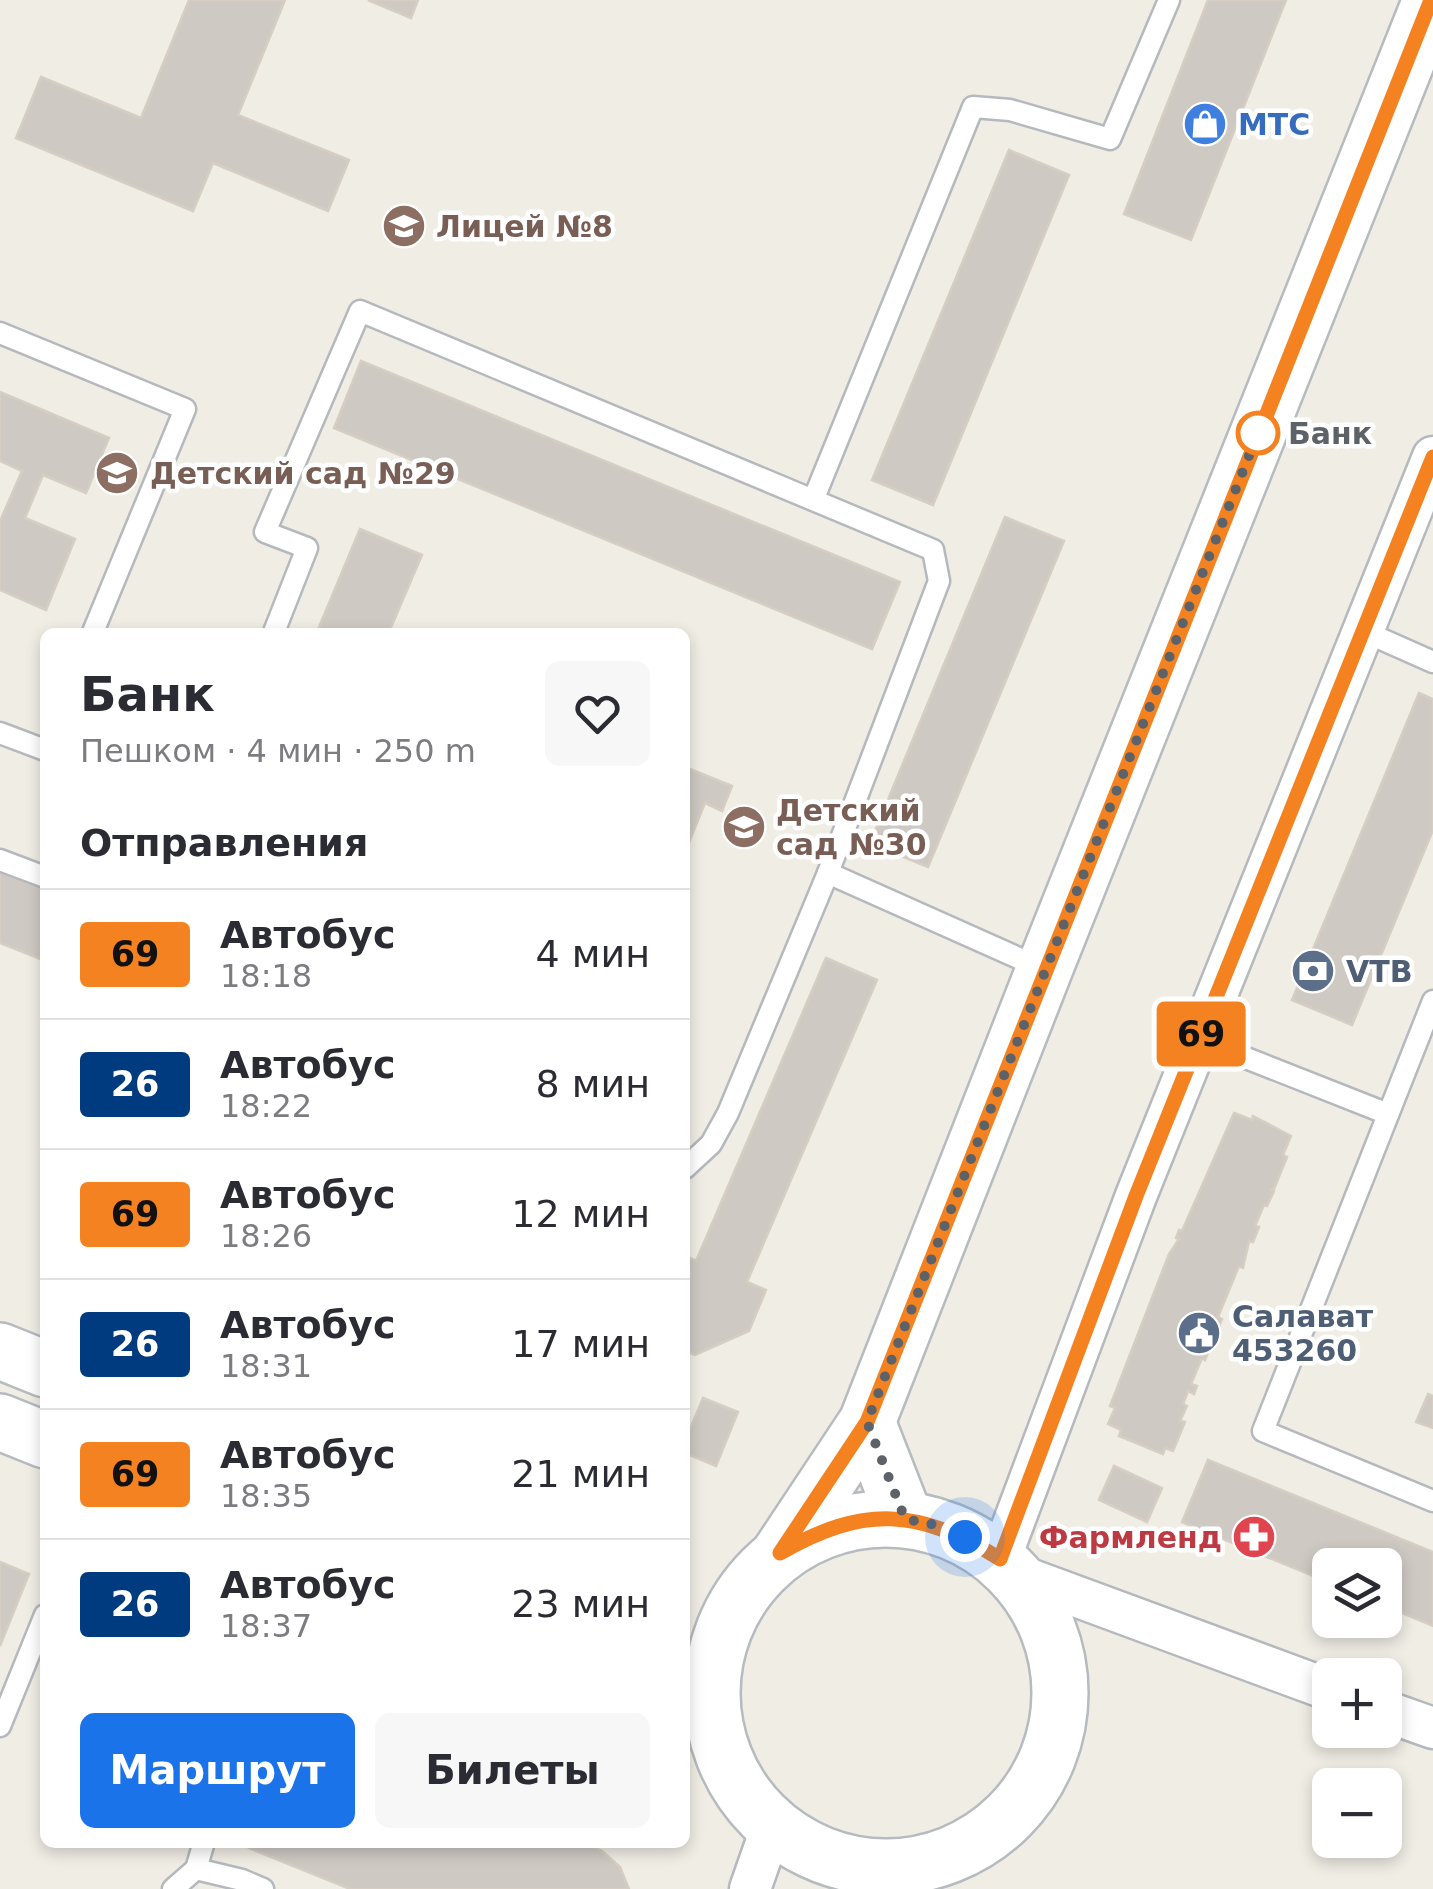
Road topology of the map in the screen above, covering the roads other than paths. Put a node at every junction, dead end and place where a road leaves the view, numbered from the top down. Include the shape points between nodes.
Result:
1 (1169, 0) edge
2 (1431, 0) edge
3 (0, 333) edge
4 (1433, 457) edge
5 (814, 498) junction
6 (95, 628) edge
7 (276, 628) edge
8 (1363, 631) junction
9 (1433, 662) edge
10 (0, 733) edge
11 (40, 748) edge
12 (0, 860) edge
13 (828, 873) junction
14 (40, 875) edge
15 (1044, 970) junction
16 (1433, 1001) edge
17 (1198, 1040) junction
18 (1388, 1114) junction
19 (690, 1163) edge
20 (0, 1351) edge
21 (40, 1367) edge
22 (0, 1422) edge
23 (867, 1422) junction
24 (40, 1438) edge
25 (1433, 1501) edge
26 (905, 1519) junction
27 (1006, 1566) junction
28 (765, 1567) junction
29 (690, 1615) edge
30 (40, 1627) edge
31 (1312, 1683) edge
32 (1402, 1716) edge
33 (0, 1726) edge
34 (1433, 1728) edge
35 (690, 1733) edge
36 (734, 1781) junction
37 (772, 1826) junction
38 (202, 1848) edge
39 (968, 1867) edge
40 (196, 1869) junction
41 (881, 1878) edge
42 (173, 1889) edge
43 (264, 1889) edge
44 (750, 1889) edge

1 - 5 lane via 1110,138 1010,110 972,107
2 - 15 street
3 - 6 lane via 185,409
4 - 8 street
5 - 7 lane via 360,311 266,532 307,548
5 - 13 lane via 933,550 938,581
8 - 9 lane
8 - 17 street
10 - 11 lane
12 - 14 lane
13 - 15 lane
13 - 19 lane via 728,1113 711,1144
15 - 23 street
16 - 18 lane
17 - 18 lane
17 - 27 street via 1129,1214
18 - 25 lane via 1262,1430
20 - 21 street
22 - 24 street
23 - 26 street
23 - 28 street
26 - 27 street via 965,1537
26 - 28 street via 861,1519 818,1531
27 - 31 street
27 - 39 street via 1053,1640 1059,1718 1050,1756 1031,1790
28 - 29 street
28 - 36 street via 723,1627 711,1679 715,1732
30 - 33 lane
32 - 34 street
35 - 36 street
36 - 37 street
37 - 41 street via 819,1855
37 - 44 street
38 - 40 lane
39 - 41 street via 926,1863
40 - 42 lane
40 - 43 lane

